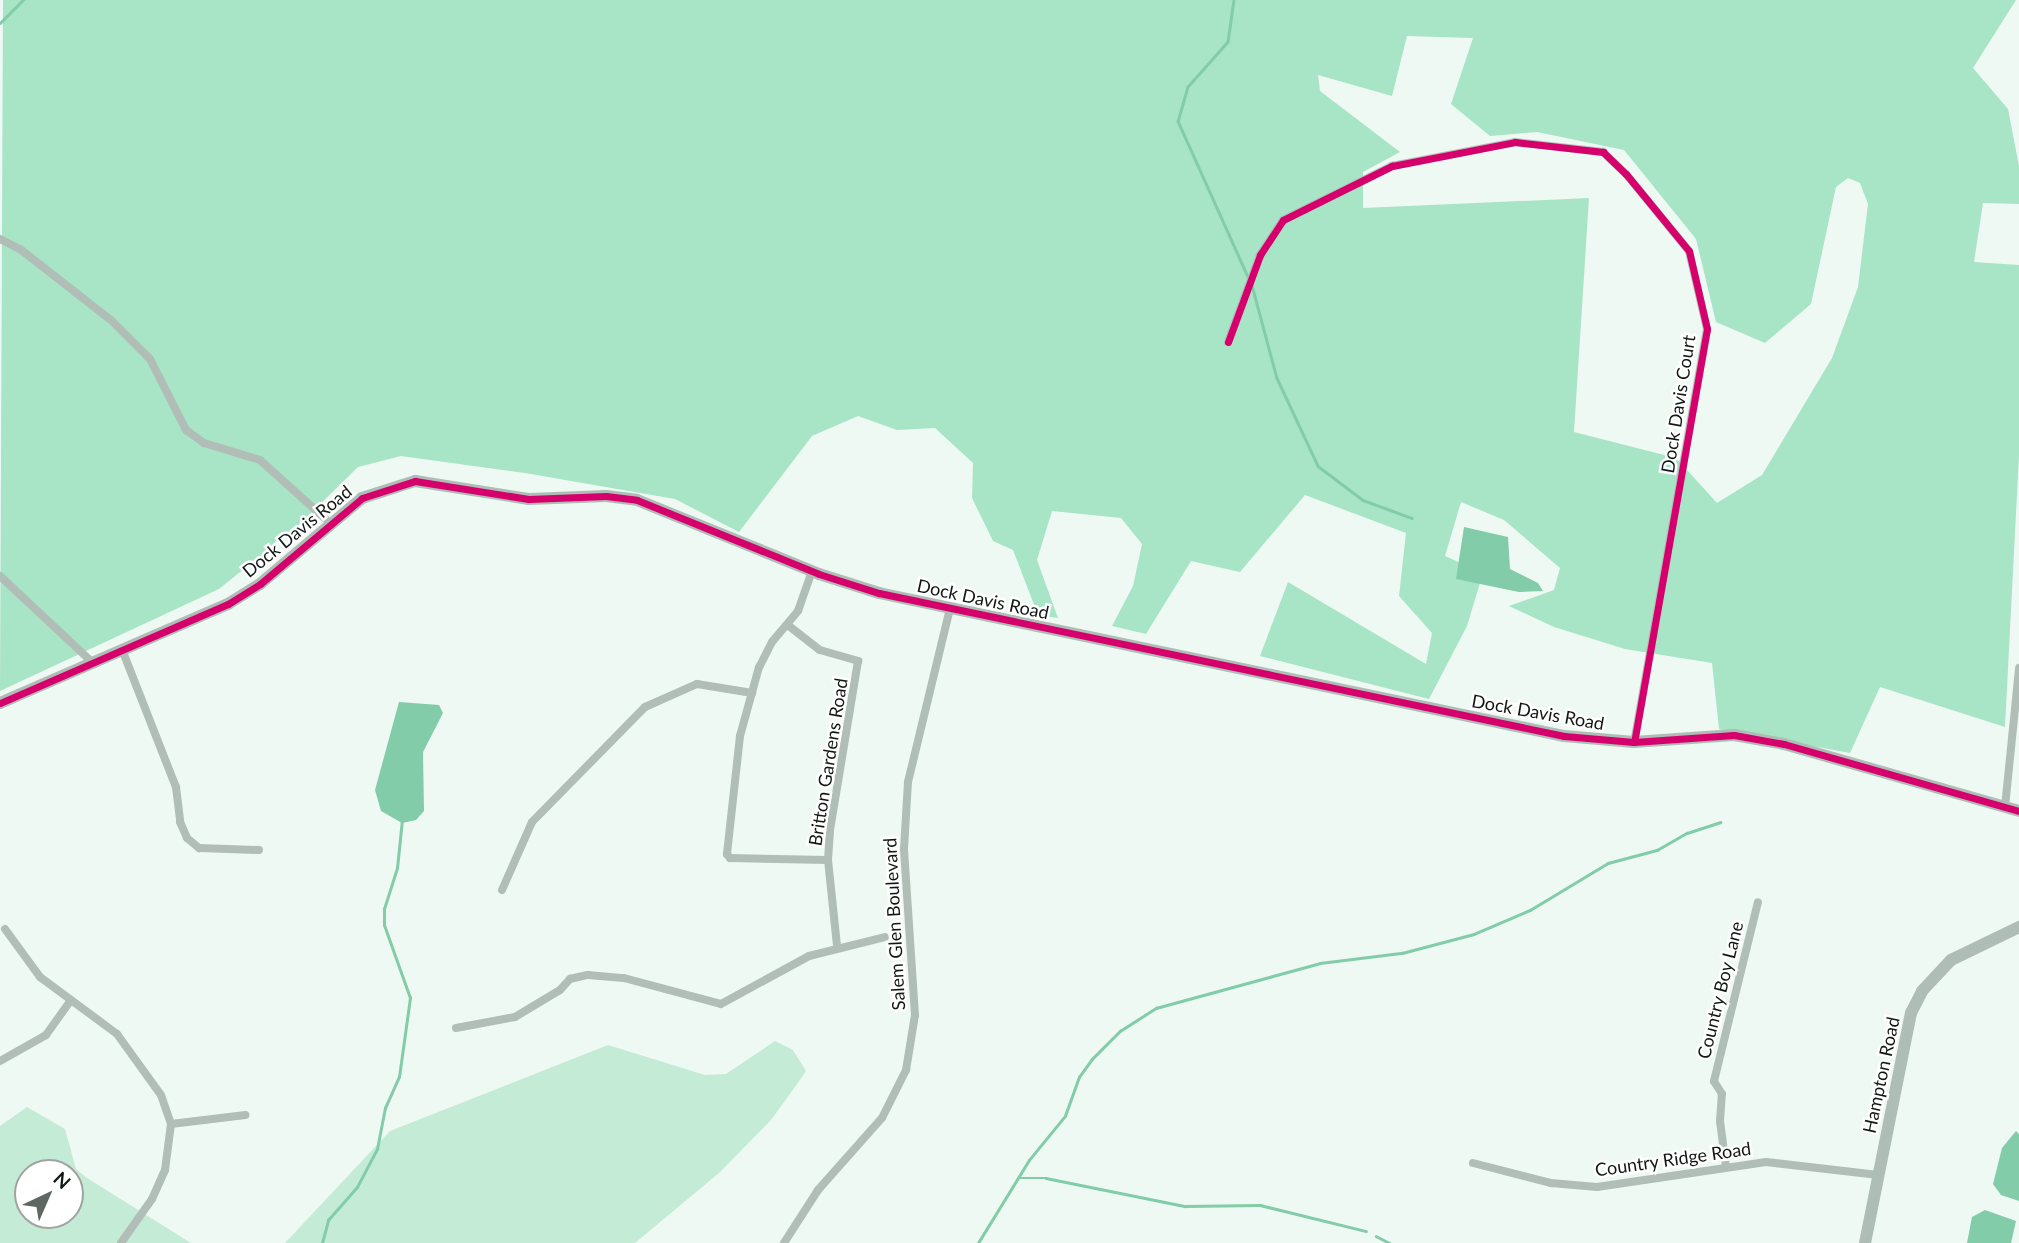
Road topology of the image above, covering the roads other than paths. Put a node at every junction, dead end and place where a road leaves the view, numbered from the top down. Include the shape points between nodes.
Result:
1 (0, 239) edge
2 (1228, 342) dead end
3 (330, 523) junction
4 (812, 571) junction
5 (0, 576) edge
6 (950, 609) junction
7 (789, 626) junction
8 (123, 652) junction
9 (94, 664) junction
10 (2019, 668) edge
11 (752, 693) junction
12 (0, 703) edge
13 (1634, 742) junction
14 (2005, 807) junction
15 (2019, 811) edge
16 (259, 850) dead end
17 (828, 860) junction
18 (502, 890) dead end
19 (1758, 902) dead end
20 (2019, 927) edge
21 (5, 929) dead end
22 (885, 937) dead end
23 (837, 946) junction
24 (71, 1000) junction
25 (456, 1028) dead end
26 (0, 1061) edge
27 (245, 1115) dead end
28 (171, 1124) junction
29 (1473, 1163) dead end
30 (1726, 1167) junction
31 (1878, 1174) junction
32 (121, 1243) edge
33 (784, 1243) edge
34 (1865, 1243) edge

1 - 3 street via 20,249 111,320 150,359 186,430 204,443 260,460
2 - 13 street, Dock Davis Court via 1260,255 1283,220 1392,166 1515,142 1603,152 1626,174 1689,251 1707,329
3 - 4 street, Dock Davis Road via 362,498 404,482 529,499 623,497
3 - 8 street, Dock Davis Road via 246,593
4 - 6 street, Dock Davis Road
4 - 7 street
5 - 9 street
6 - 13 street, Dock Davis Road via 1564,736
6 - 33 street, Salem Glen Boulevard via 908,782 904,849 915,981 911,1051 882,1118 818,1190
7 - 11 street via 772,642
7 - 17 street, Britton Gardens Road via 820,650 858,661
8 - 9 street, Dock Davis Road
8 - 16 street via 176,787 187,838 198,848
9 - 12 street, Dock Davis Road
10 - 14 street
11 - 17 street via 736,759 727,854 730,858
11 - 18 street via 697,684 645,708 532,822
13 - 14 street, Dock Davis Road via 1734,735 1784,744
14 - 15 street, Dock Davis Road
17 - 23 street, Britton Gardens Road
19 - 30 street, Country Boy Lane via 1714,1081 1722,1094
20 - 31 street, Hampton Road via 1951,960 1923,991 1903,1039
21 - 24 street via 30,967
22 - 23 street
23 - 25 street via 809,956 721,1004 624,978 588,975 570,979 515,1017
24 - 26 street via 46,1035
24 - 28 street via 128,1046 156,1084
27 - 28 street
28 - 32 street via 160,1185
29 - 30 street, Country Ridge Road via 1551,1182 1597,1187
30 - 31 street, Country Ridge Road via 1766,1162
31 - 34 street, Hampton Road

